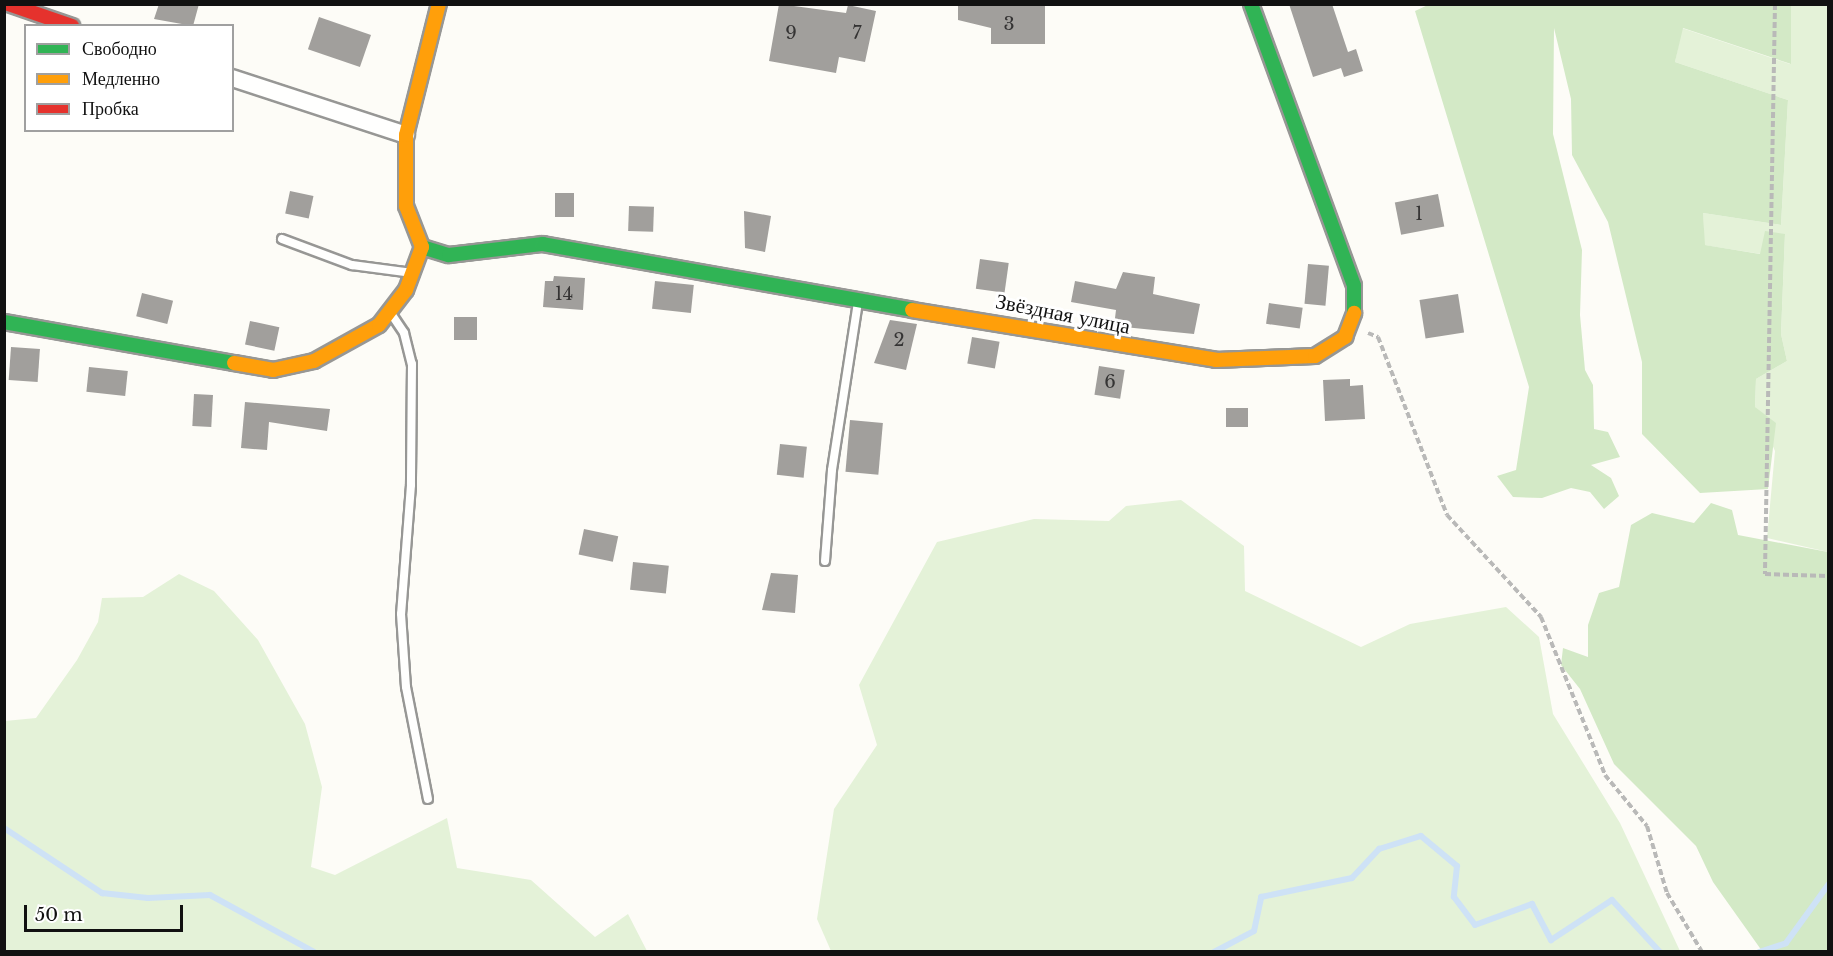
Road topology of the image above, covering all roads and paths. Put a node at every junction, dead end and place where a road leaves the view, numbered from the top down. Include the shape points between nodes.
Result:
1 (8, 4) edge
2 (439, 4) edge
3 (1251, 4) edge
4 (1774, 4) edge
5 (66, 24) edge
6 (234, 79) edge
7 (406, 135) junction
8 (282, 239) dead end
9 (422, 248) junction
10 (412, 273) junction
11 (859, 298) junction
12 (390, 311) junction
13 (4, 322) edge
14 (1349, 327) junction
15 (825, 561) dead end
16 (1828, 576) edge
17 (428, 799) dead end
18 (1702, 951) edge

1 - 5 street
2 - 7 street
3 - 14 street via 1354,286
4 - 16 path via 1765,574
6 - 7 street
7 - 9 street via 406,206
8 - 10 lane via 352,265
9 - 10 street
9 - 11 street, Звёздная улица via 449,255 543,244
10 - 12 street
11 - 14 street, Звёздная улица via 1131,349 1216,360 1315,356 1345,337
11 - 15 lane via 832,470
12 - 13 street via 379,325 314,361 273,370
12 - 17 lane via 404,333 412,364 411,485 402,614 406,687
14 - 18 path via 1378,337 1447,515 1540,617 1605,775 1647,826 1667,893

